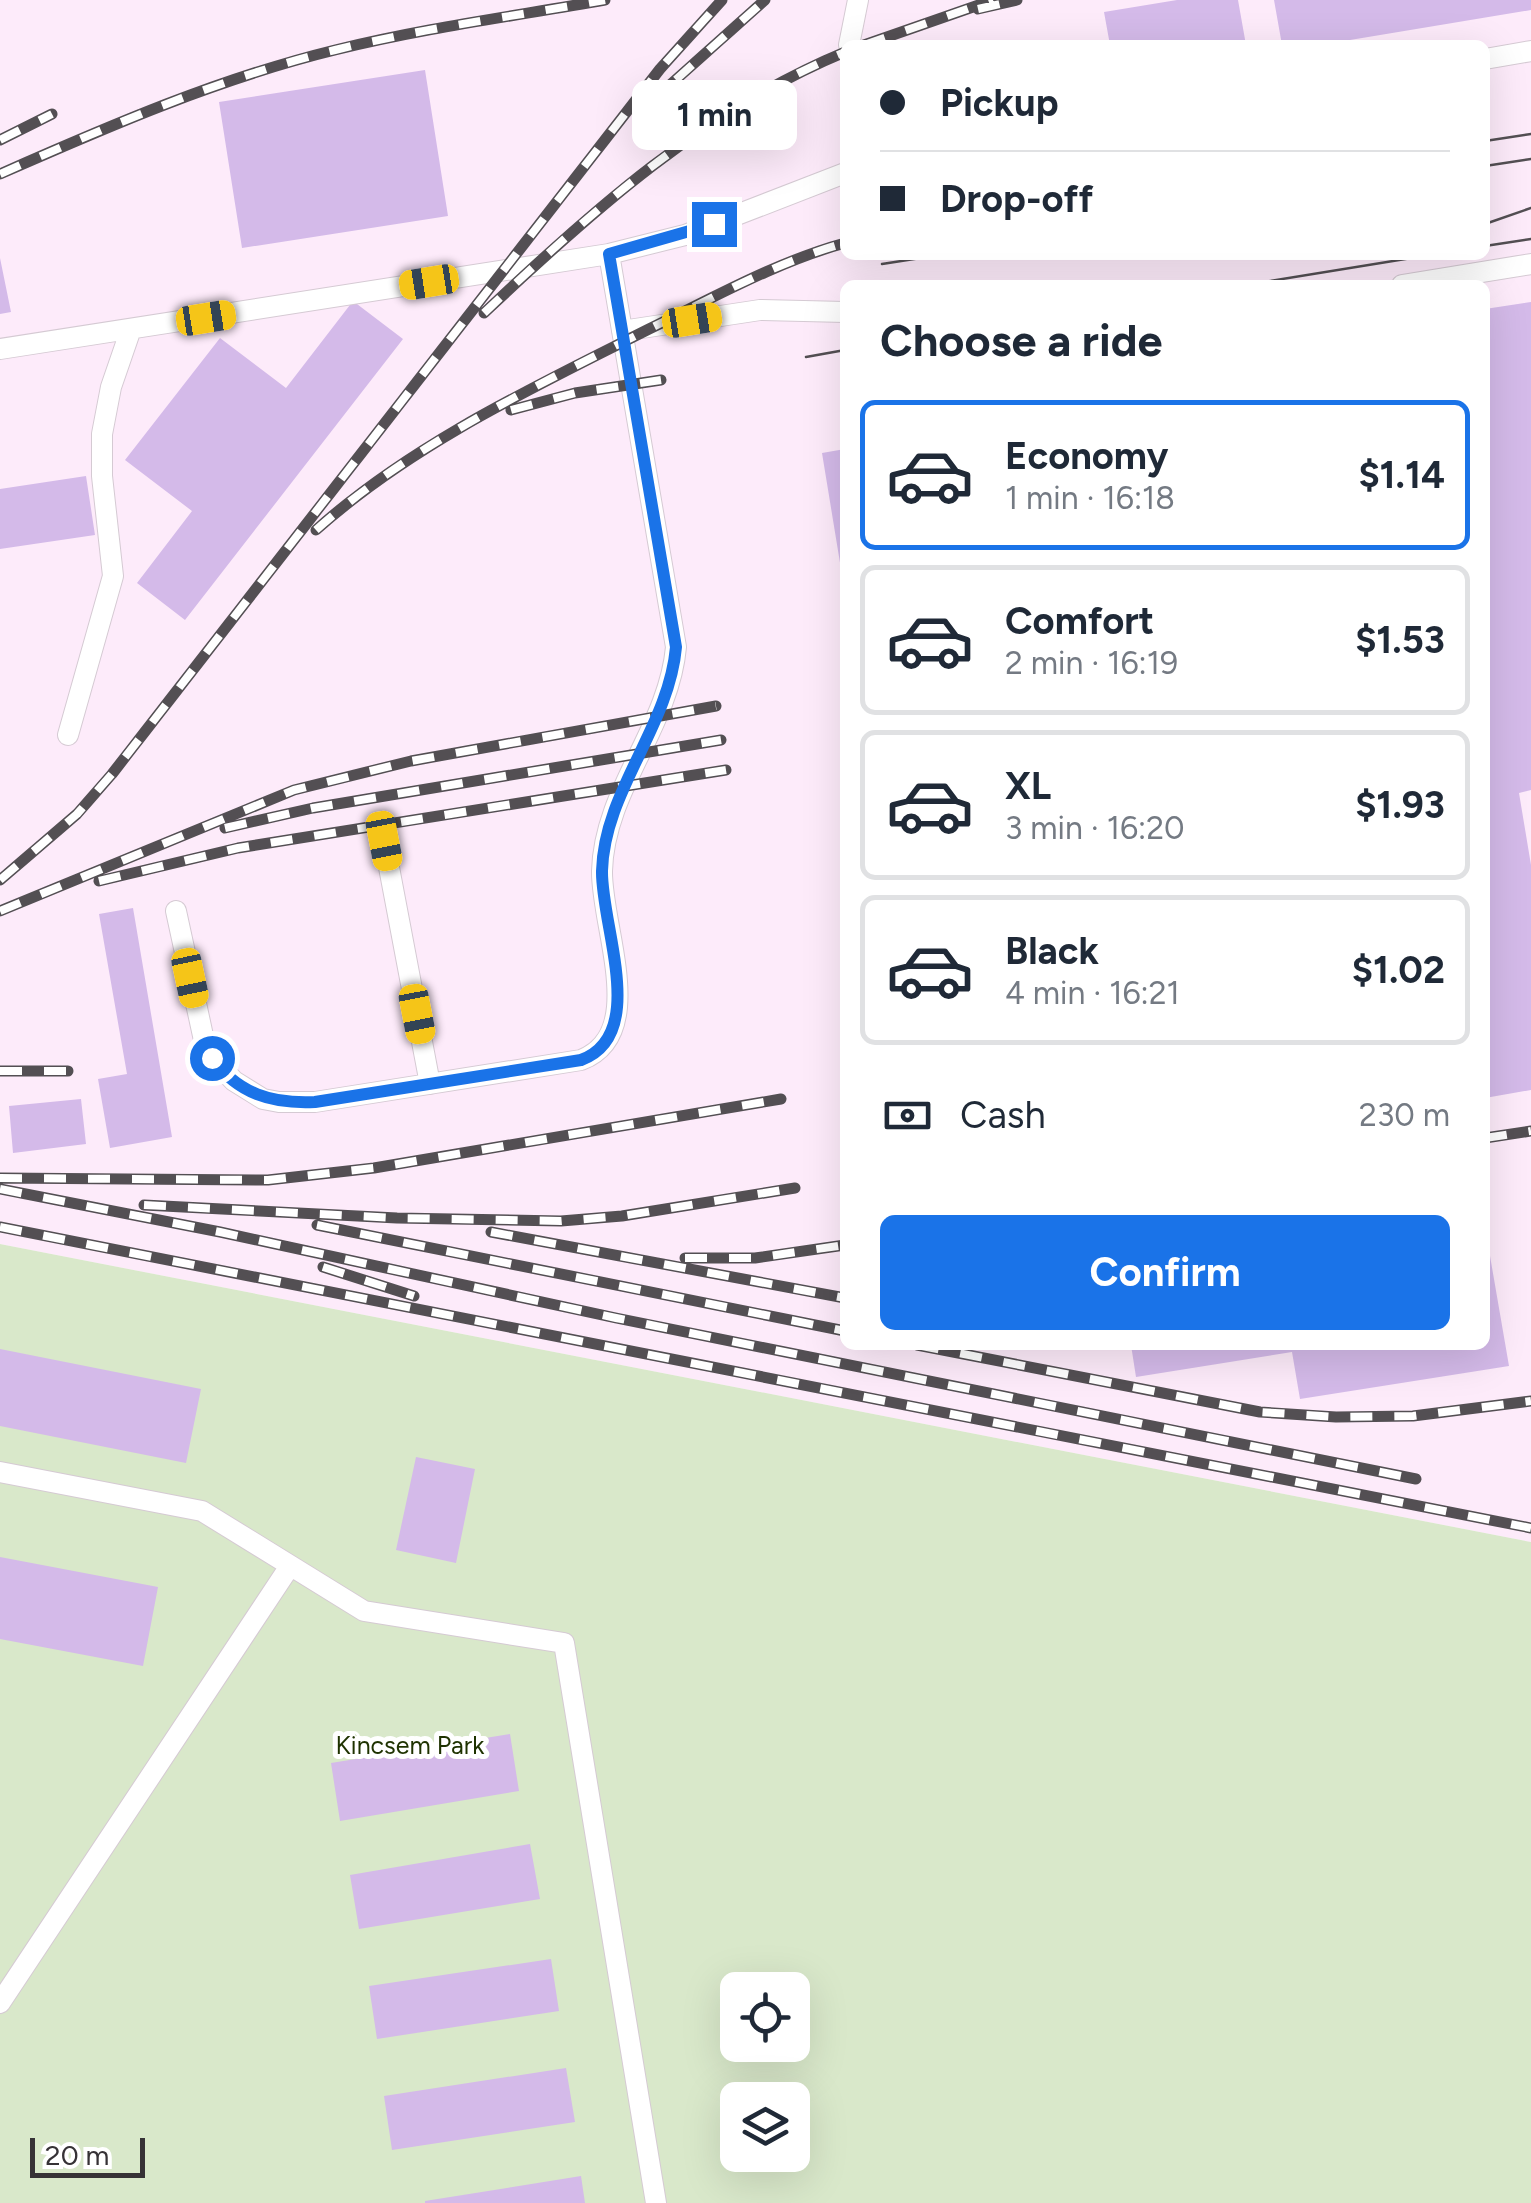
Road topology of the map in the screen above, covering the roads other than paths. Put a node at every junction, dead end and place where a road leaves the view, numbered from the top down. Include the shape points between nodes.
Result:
1 (858, 0) edge
2 (850, 40) edge
3 (1531, 51) edge
4 (1490, 58) edge
5 (840, 175) edge
6 (609, 254) junction
7 (1531, 264) edge
8 (1433, 280) edge
9 (840, 312) edge
10 (132, 329) junction
11 (622, 330) junction
12 (0, 350) edge
13 (68, 735) dead end
14 (384, 841) dead end
15 (176, 911) dead end
16 (430, 1084) junction
17 (0, 1472) edge
18 (290, 1566) junction
19 (0, 2003) edge
20 (656, 2203) edge

1 - 2 lane
3 - 4 lane
5 - 6 lane via 685,234
6 - 10 lane
6 - 11 lane
7 - 8 lane
9 - 11 lane via 760,310
10 - 12 lane
10 - 13 lane via 102,434 113,576
11 - 16 lane via 676,647 668,694 606,840 603,892 618,1003 615,1027 602,1049 581,1060
14 - 16 lane
15 - 16 lane via 205,1045 234,1081 263,1098 297,1103
17 - 18 lane via 202,1512
18 - 19 lane
18 - 20 lane via 364,1611 564,1642

